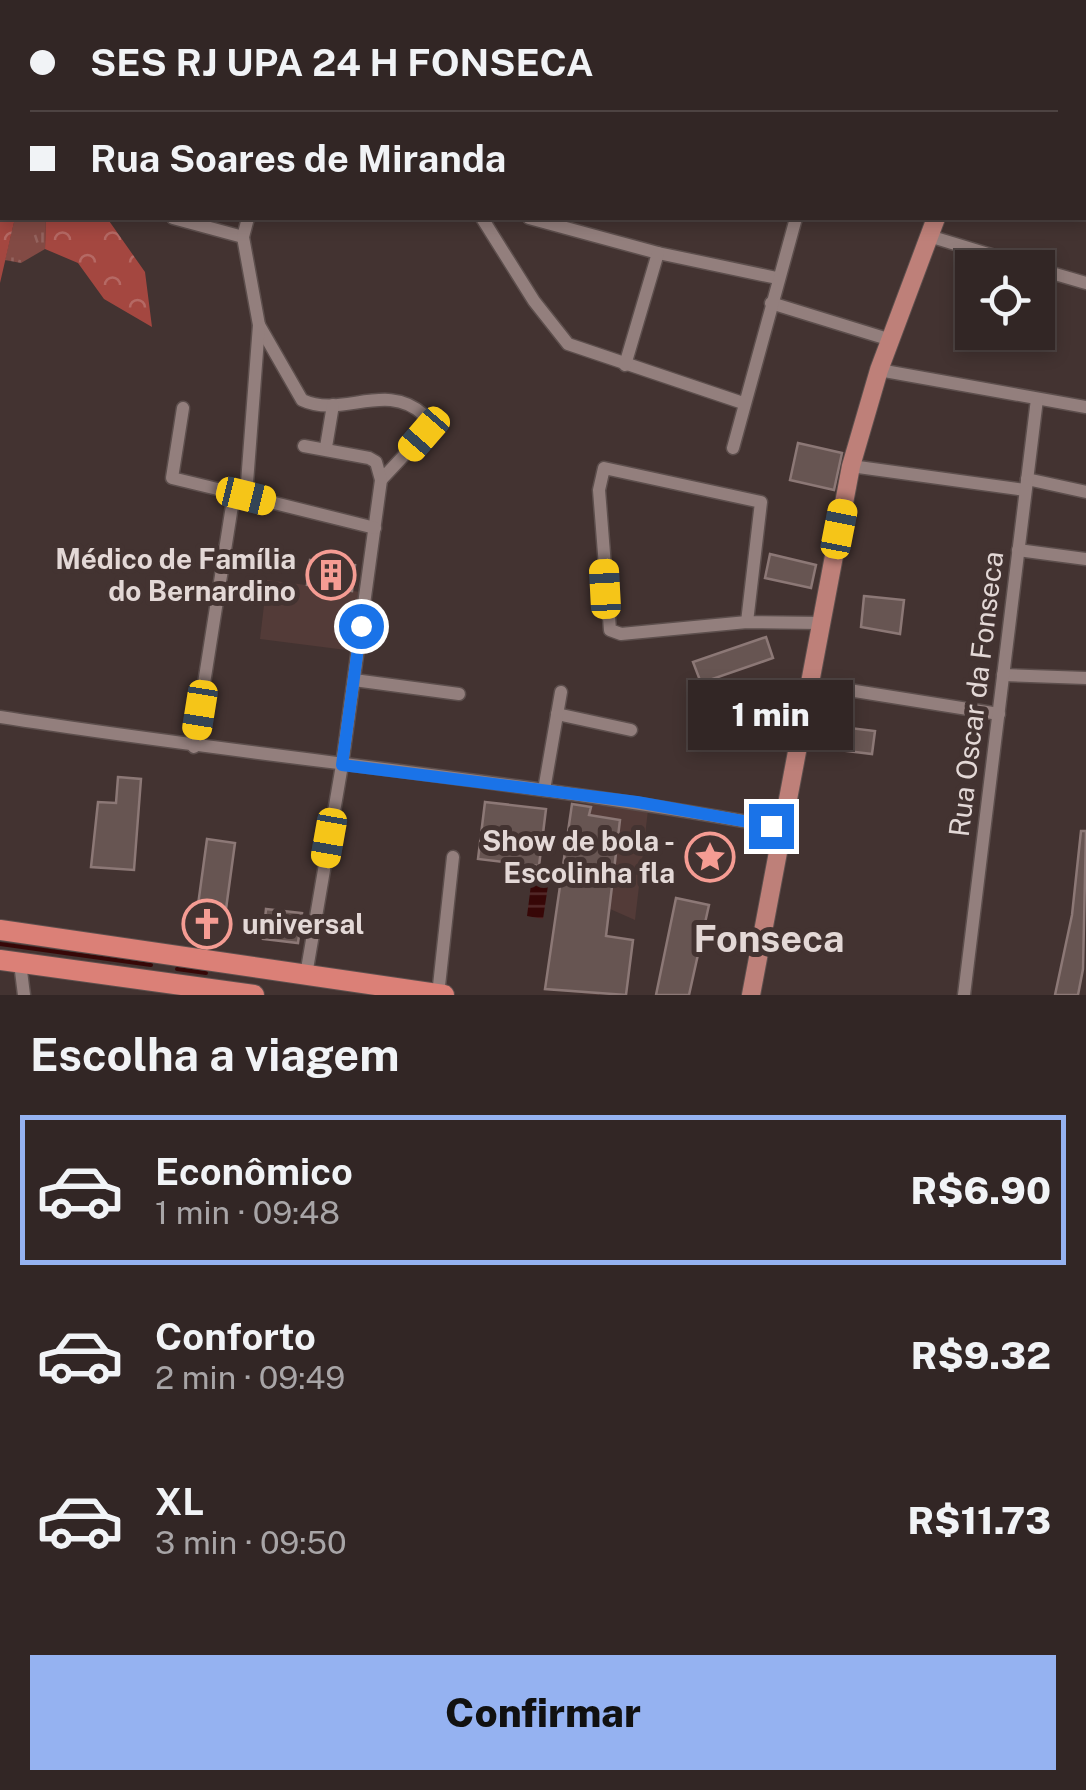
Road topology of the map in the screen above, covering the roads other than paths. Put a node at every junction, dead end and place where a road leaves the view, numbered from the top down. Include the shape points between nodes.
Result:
1 (180, 220) edge
2 (247, 220) edge
3 (483, 220) edge
4 (536, 220) edge
5 (795, 220) edge
6 (935, 220) edge
7 (929, 236) junction
8 (243, 237) junction
9 (976, 250) edge
10 (658, 253) junction
11 (1055, 274) edge
12 (778, 278) junction
13 (1086, 283) edge
14 (771, 303) junction
15 (259, 326) junction
16 (891, 340) junction
17 (625, 365) junction
18 (879, 370) junction
19 (1038, 399) junction
20 (743, 402) junction
21 (333, 405) junction
22 (183, 408) dead end
23 (1086, 408) edge
24 (304, 446) dead end
25 (326, 447) junction
26 (733, 448) dead end
27 (852, 466) junction
28 (381, 480) junction
29 (1026, 484) junction
30 (1086, 492) edge
31 (240, 494) junction
32 (375, 528) junction
33 (1018, 550) junction
34 (1086, 558) edge
35 (747, 622) junction
36 (822, 623) junction
37 (1003, 675) junction
38 (1086, 678) edge
39 (354, 680) junction
40 (810, 684) junction
41 (562, 692) dead end
42 (459, 694) dead end
43 (557, 714) junction
44 (999, 714) junction
45 (0, 718) edge
46 (631, 730) dead end
47 (194, 747) junction
48 (342, 765) junction
49 (544, 790) junction
50 (782, 828) junction
51 (453, 857) dead end
52 (0, 930) edge
53 (10, 962) edge
54 (306, 976) junction
55 (158, 988) edge
56 (24, 995) edge
57 (254, 995) edge
58 (441, 995) edge
59 (751, 995) edge
60 (964, 995) edge

1 - 8 street
2 - 8 street
3 - 17 street via 558,336
4 - 10 street
5 - 12 street
6 - 7 main road
7 - 9 street
7 - 16 main road
8 - 15 street
10 - 12 street
10 - 17 street
11 - 13 street
12 - 14 street
14 - 16 street
14 - 20 street
15 - 21 street via 302,400
15 - 31 street
16 - 18 main road
17 - 20 street
18 - 19 street
18 - 27 main road
19 - 23 street
19 - 29 street, Rua Oscar da Fonseca
20 - 26 street
21 - 25 street
21 - 28 street via 392,398 424,415 424,434
22 - 31 street via 172,478
24 - 25 street
25 - 28 street via 376,462
27 - 29 street
27 - 36 main road
28 - 32 street
29 - 30 street
29 - 33 street, Rua Oscar da Fonseca
31 - 32 street
31 - 47 street
32 - 39 street
33 - 34 street
33 - 37 street, Rua Oscar da Fonseca
35 - 35 street via 610,630 599,490 604,468 762,502
35 - 36 street
36 - 40 main road
37 - 38 street
37 - 44 street, Rua Oscar da Fonseca
39 - 42 street
39 - 48 street
40 - 44 street
40 - 50 main road
41 - 43 street
43 - 46 street
43 - 49 street
44 - 60 street, Rua Oscar da Fonseca
45 - 47 street
47 - 48 street
48 - 49 street
48 - 54 street
49 - 50 street
50 - 59 main road
51 - 58 street
52 - 54 highway
53 - 55 highway
53 - 56 street
54 - 58 highway
55 - 57 highway

